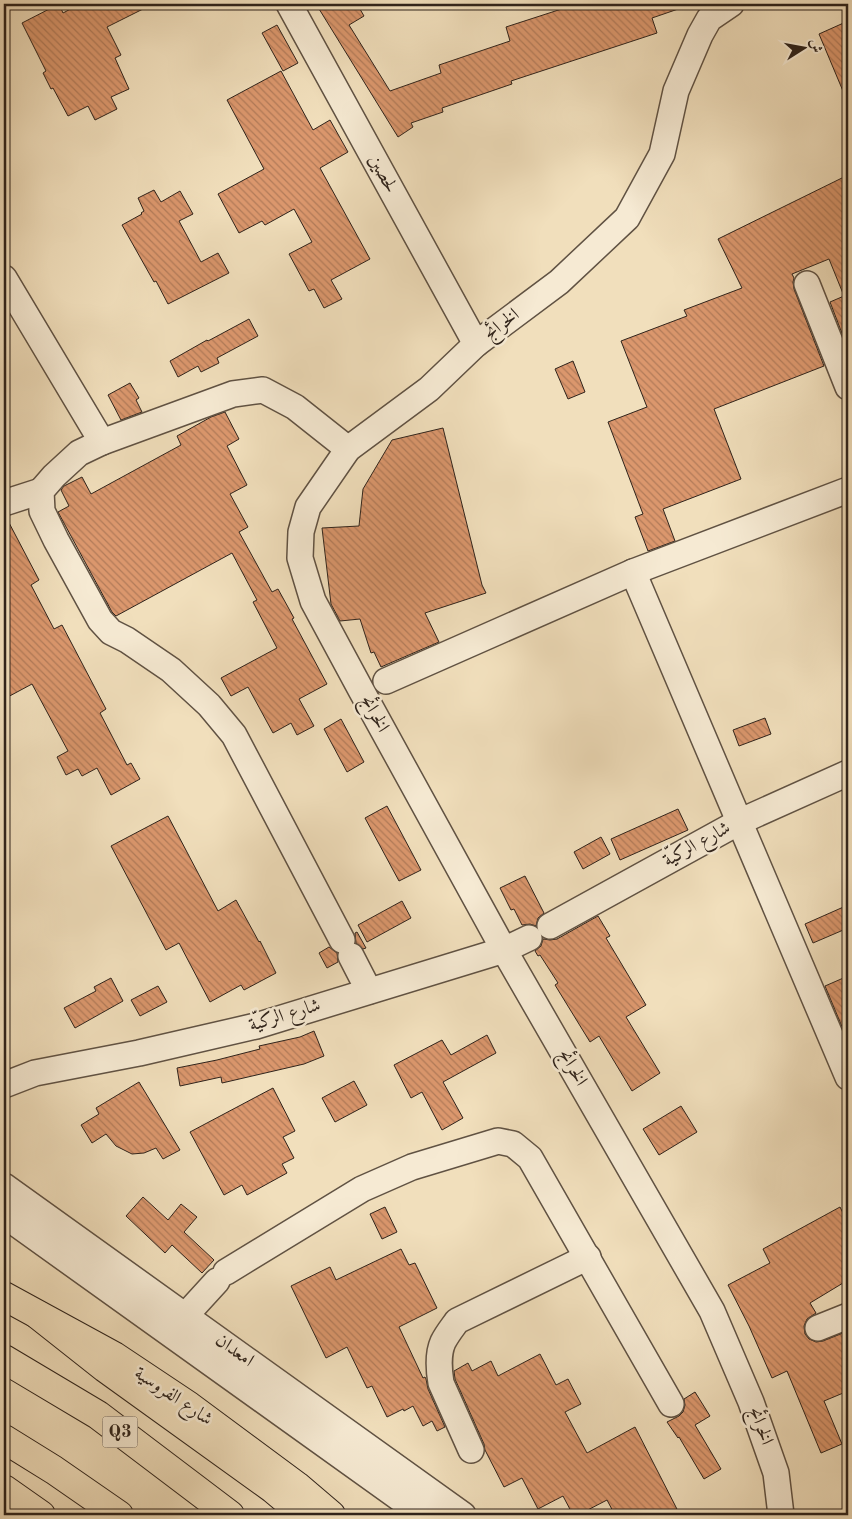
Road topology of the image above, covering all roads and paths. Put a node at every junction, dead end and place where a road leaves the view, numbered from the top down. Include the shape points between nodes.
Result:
1 (289, 4) edge
2 (731, 4) edge
3 (4, 278) edge
4 (807, 284) dead end
5 (476, 344) junction
6 (848, 387) edge
7 (102, 442) junction
8 (348, 449) junction
9 (848, 490) edge
10 (41, 491) junction
11 (4, 503) edge
12 (633, 572) junction
13 (386, 681) dead end
14 (848, 772) edge
15 (740, 822) junction
16 (550, 926) dead end
17 (529, 938) dead end
18 (504, 950) junction
19 (369, 991) junction
20 (842, 1045) edge
21 (4, 1070) edge
22 (35, 1073) junction
23 (848, 1077) edge
24 (4, 1085) edge
25 (4, 1186) edge
26 (4, 1215) edge
27 (588, 1257) junction
28 (4, 1296) edge
29 (38, 1315) junction
30 (185, 1316) junction
31 (848, 1316) edge
32 (818, 1328) dead end
33 (4, 1359) edge
34 (672, 1404) dead end
35 (4, 1439) edge
36 (472, 1450) dead end
37 (4, 1489) edge
38 (4, 1512) edge
39 (33, 1515) edge
40 (41, 1515) edge
41 (119, 1515) edge
42 (230, 1515) edge
43 (304, 1515) edge
44 (331, 1515) edge
45 (424, 1515) edge
46 (464, 1515) edge
47 (781, 1515) edge

1 - 5 street, لحصين
2 - 5 street, الخرائج via 709,19 700,35 676,90 662,154 627,218 559,282
3 - 7 street
4 - 6 street
5 - 8 street, الخرائج via 429,389
7 - 8 street via 233,394 262,390 295,407
7 - 10 street via 79,453
8 - 18 street, الخرائج via 308,507 301,532 300,558 313,601
9 - 12 street
10 - 11 street
10 - 19 street via 42,511 100,620 111,632 171,670 209,705 234,735
12 - 13 street
12 - 15 street
14 - 15 street, شارع الركيّة
15 - 16 street, شارع الركيّة
15 - 20 street
17 - 18 street, شارع الركيّة
18 - 19 street, شارع الركيّة
18 - 47 street, الخرائج via 712,1311 751,1402 776,1473
19 - 22 street, شارع الركيّة via 256,1026
20 - 23 street
21 - 22 street, شارع الركيّة
22 - 24 street, شارع الركيّة
25 - 30 street, امعدان
26 - 45 street, امعدان
27 - 30 street via 530,1158 514,1144 498,1141 412,1167 362,1189 222,1276
27 - 34 street
27 - 36 street via 457,1321 448,1333 442,1344 440,1383
28 - 29 main road, شارع الفروسية
29 - 43 main road
29 - 44 main road, شارع الفروسية via 114,1356 189,1406 298,1486
30 - 46 street, امعدان
31 - 32 street
33 - 42 main road, Q3 via 98,1416
35 - 41 main road
37 - 40 main road
38 - 39 street

